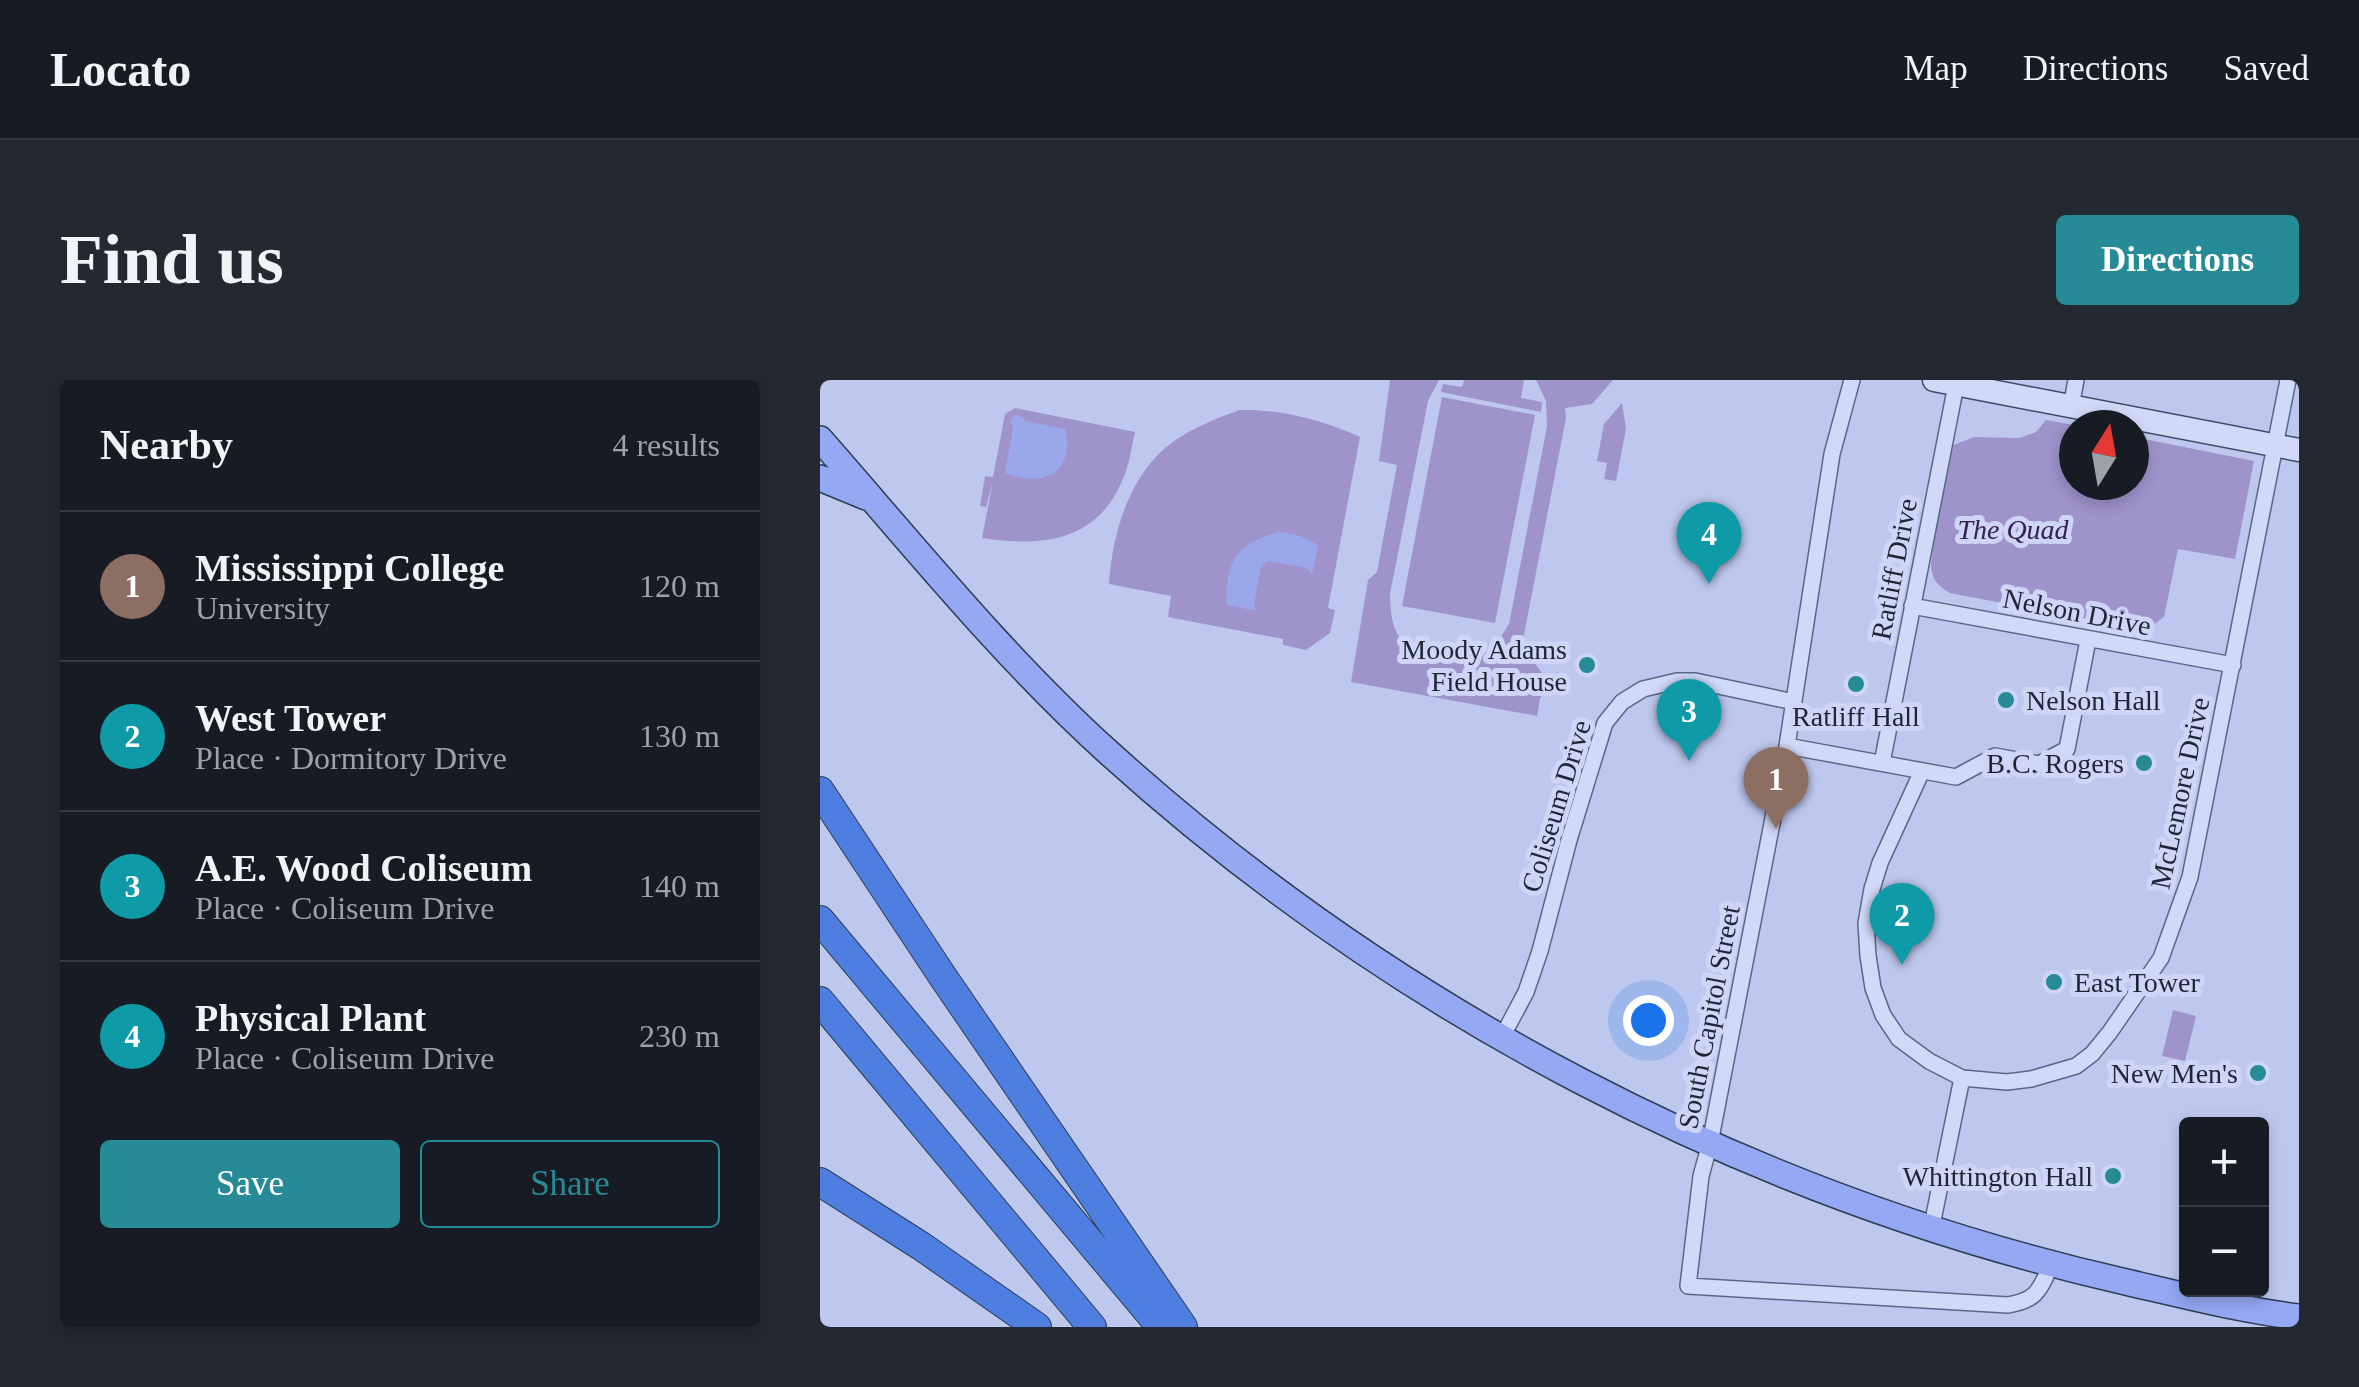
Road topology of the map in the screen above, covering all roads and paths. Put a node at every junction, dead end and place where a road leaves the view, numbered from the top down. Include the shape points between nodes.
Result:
1 (1852, 380) edge
2 (2076, 380) edge
3 (2288, 380) edge
4 (1945, 382) edge
5 (2071, 407) junction
6 (820, 439) edge
7 (2287, 447) edge
8 (820, 478) edge
9 (874, 500) junction
10 (1912, 606) junction
11 (2088, 640) junction
12 (2233, 665) junction
13 (1794, 702) junction
14 (1787, 746) junction
15 (1882, 763) junction
16 (1922, 772) junction
17 (820, 790) edge
18 (820, 920) edge
19 (820, 1001) edge
20 (1501, 1040) junction
21 (1962, 1078) junction
22 (1710, 1143) junction
23 (820, 1182) edge
24 (1931, 1230) junction
25 (2050, 1265) junction
26 (2299, 1317) edge
27 (2252, 1319) edge
28 (1038, 1327) edge
29 (1092, 1327) edge
30 (1161, 1327) edge
31 (1182, 1327) edge

1 - 13 street, South Capitol Street via 1832,454
2 - 5 street
3 - 7 street, McLemore Drive
4 - 5 street
4 - 10 street, Ratliff Drive
5 - 7 street
6 - 9 main road
7 - 12 street, McLemore Drive
8 - 9 main road
9 - 20 main road via 1048,693 1194,828 1368,956
10 - 11 street, Nelson Drive
10 - 15 street, Ratliff Drive
11 - 12 street, Nelson Drive
11 - 16 street via 2067,748 2038,764 1995,756 1956,776
12 - 21 street, McLemore Drive via 2190,878 2150,974 2110,1032 2076,1066 2007,1082
13 - 14 street, South Capitol Street
13 - 20 street, Coliseum Drive via 1677,681 1622,702 1605,724 1526,992
14 - 15 street
14 - 22 street, South Capitol Street
15 - 16 street
16 - 21 street via 1872,889 1868,956 1884,1015 1900,1039
17 - 31 highway
18 - 30 highway
19 - 29 highway
20 - 22 main road
21 - 24 street
22 - 24 main road
22 - 25 street, South Capitol Street via 1688,1286 2008,1306 2038,1293
23 - 28 highway
24 - 25 main road
25 - 27 main road
26 - 27 main road

